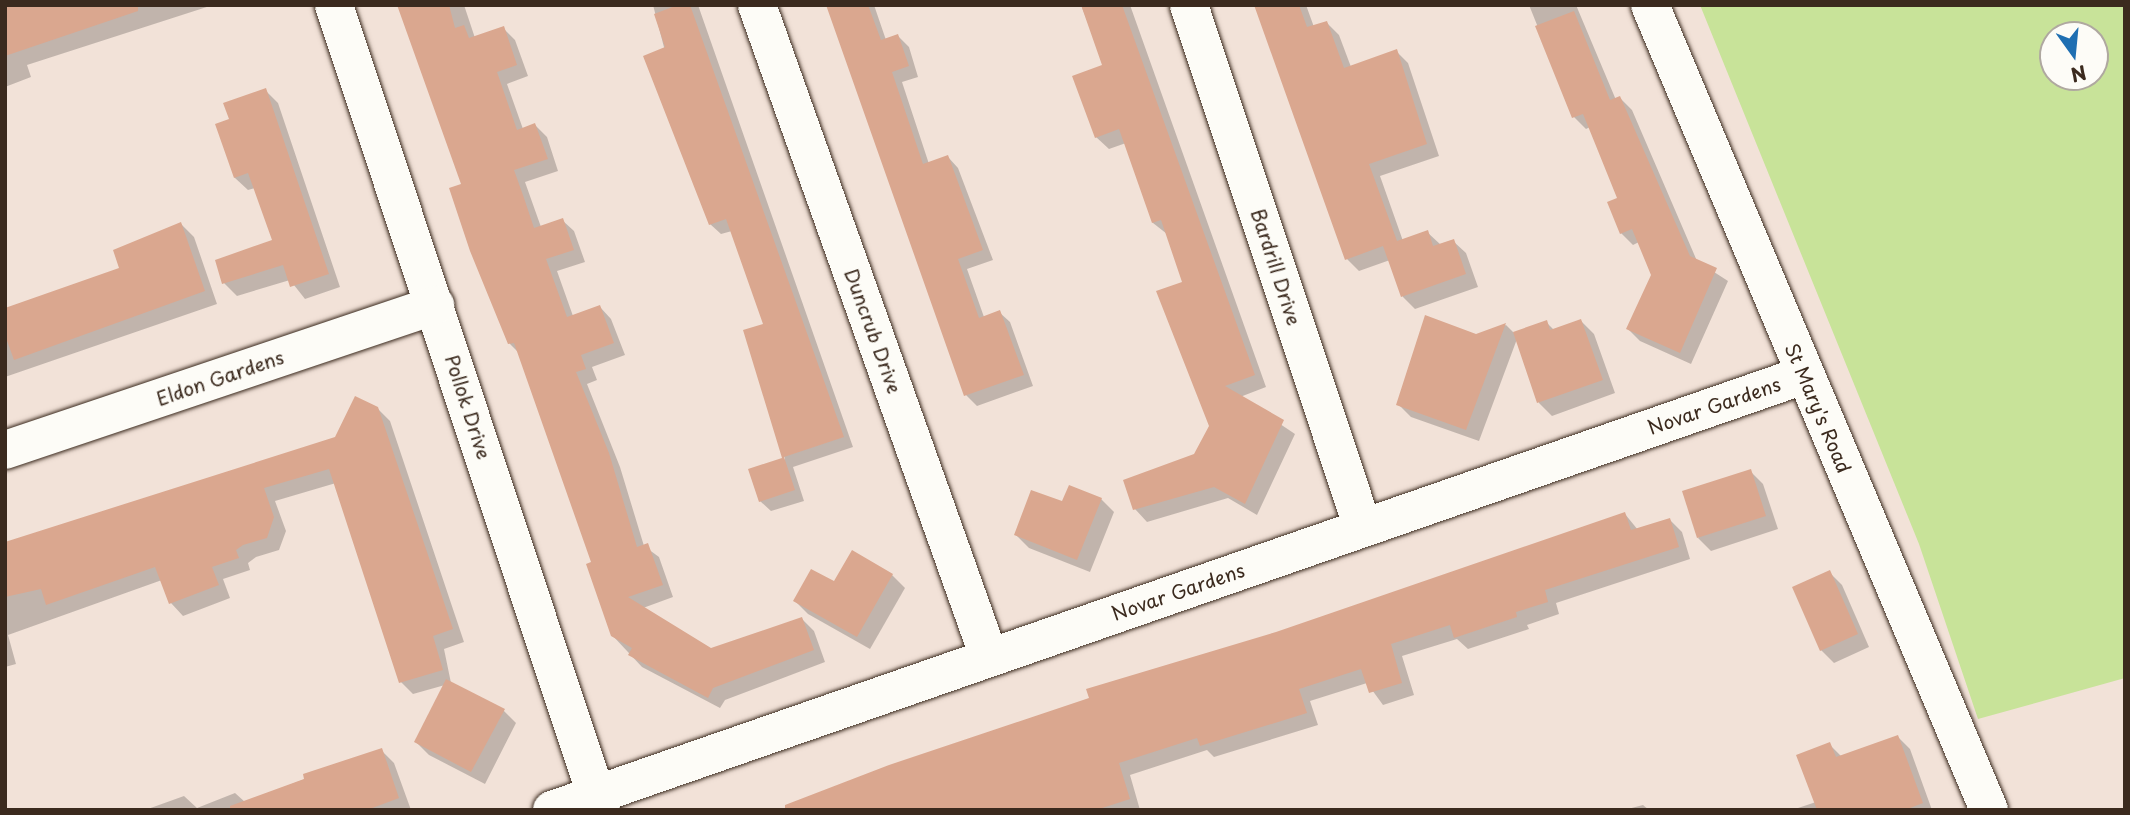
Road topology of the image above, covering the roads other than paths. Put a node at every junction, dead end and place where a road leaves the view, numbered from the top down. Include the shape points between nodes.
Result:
1 (334, 5) edge
2 (757, 5) edge
3 (1189, 5) edge
4 (1650, 5) edge
5 (435, 305) junction
6 (1804, 375) junction
7 (5, 450) edge
8 (1363, 528) junction
9 (989, 657) junction
10 (598, 802) edge
11 (552, 810) edge
12 (1989, 810) edge

1 - 5 street, Pollok Drive
2 - 9 street, Duncrub Drive
3 - 8 street, Bardrill Drive
4 - 6 street, St Mary's Road
5 - 7 street, Eldon Gardens
5 - 10 street, Pollok Drive
6 - 8 street, Novar Gardens
6 - 12 street, St Mary's Road
8 - 9 street, Novar Gardens
9 - 10 street, Novar Gardens
10 - 11 street, Novar Gardens

